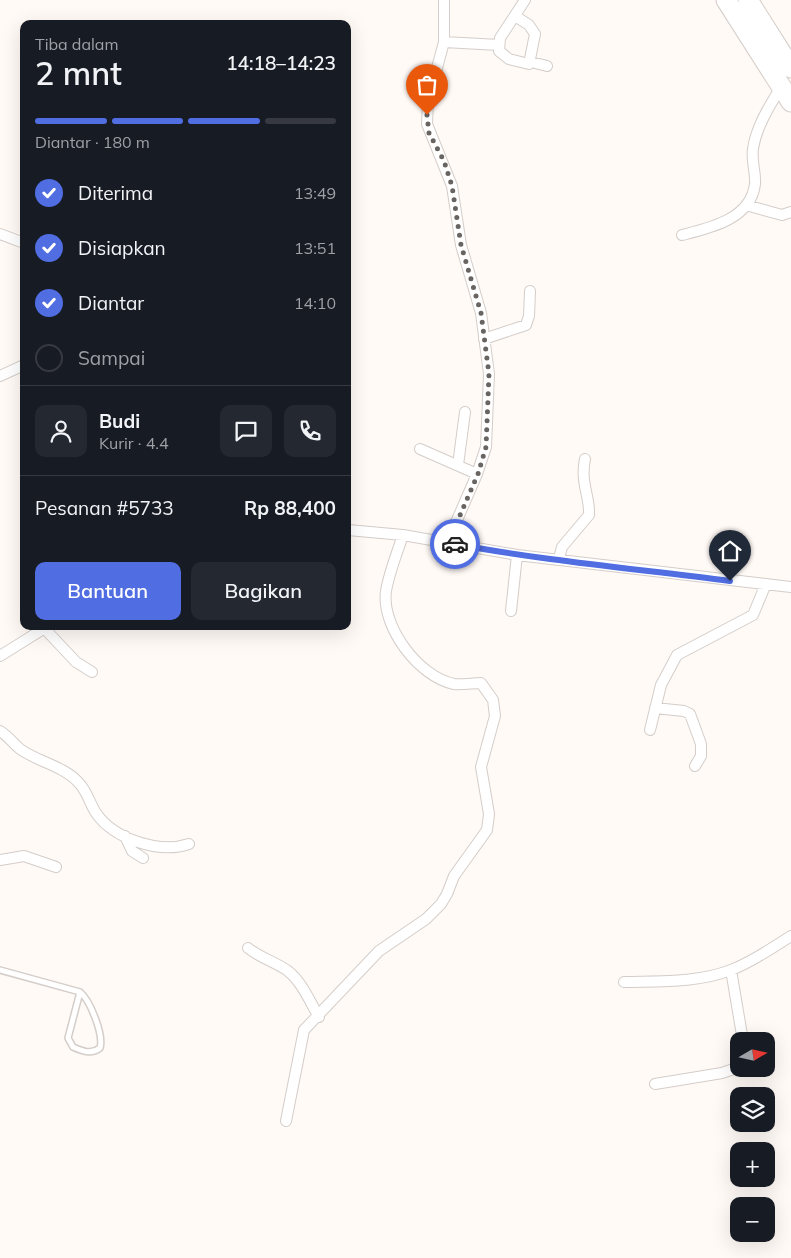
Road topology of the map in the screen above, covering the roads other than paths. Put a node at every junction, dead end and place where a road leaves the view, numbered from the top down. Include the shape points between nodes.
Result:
1 (444, 0) edge
2 (525, 0) edge
3 (726, 0) edge
4 (748, 0) edge
5 (515, 16) junction
6 (444, 42) junction
7 (499, 45) junction
8 (531, 62) junction
9 (547, 66) dead end
10 (791, 68) edge
11 (786, 94) edge
12 (746, 205) junction
13 (791, 212) edge
14 (0, 234) edge
15 (682, 235) dead end
16 (20, 242) edge
17 (530, 291) dead end
18 (484, 339) junction
19 (20, 367) edge
20 (0, 376) edge
21 (465, 412) dead end
22 (420, 449) dead end
23 (585, 459) dead end
24 (458, 465) junction
25 (478, 474) junction
26 (351, 530) edge
27 (403, 535) junction
28 (448, 543) junction
29 (517, 555) junction
30 (560, 558) junction
31 (765, 586) junction
32 (791, 587) edge
33 (511, 611) dead end
34 (41, 630) edge
35 (49, 630) edge
36 (0, 656) edge
37 (92, 672) dead end
38 (655, 708) junction
39 (650, 730) dead end
40 (0, 731) edge
41 (695, 766) dead end
42 (125, 836) junction
43 (188, 844) dead end
44 (143, 858) dead end
45 (0, 860) edge
46 (56, 866) dead end
47 (791, 936) edge
48 (248, 948) dead end
49 (0, 970) edge
50 (731, 970) junction
51 (624, 982) dead end
52 (80, 992) junction
53 (319, 1017) junction
54 (741, 1032) edge
55 (730, 1070) edge
56 (655, 1084) dead end
57 (286, 1121) dead end

1 - 6 street
2 - 5 street
3 - 11 highway
4 - 10 highway
5 - 7 street via 500,38
5 - 8 street via 529,25 535,34
6 - 7 street
6 - 18 street via 428,101 427,124 452,186 461,245 481,313
7 - 8 street via 499,51 509,59 519,63
8 - 9 street
11 - 12 street via 768,109 756,138 752,157 755,183
12 - 13 street via 782,215
12 - 15 street via 727,221
14 - 16 street
17 - 18 street via 526,325
18 - 25 street via 489,374 488,434
19 - 20 street
21 - 24 street
22 - 24 street
23 - 30 street via 584,487 589,515 562,547
24 - 25 street
25 - 28 street
26 - 27 street
27 - 28 street
27 - 53 street via 386,592 393,631 423,668 456,684 481,683 492,700 495,716 481,767 489,822 481,840 454,876 441,904 426,920 379,951
28 - 29 street
29 - 30 street
29 - 33 street
30 - 31 street
31 - 32 street
31 - 38 street via 753,615 676,655 661,685
34 - 36 street
35 - 37 street via 76,662
38 - 39 street
38 - 41 street via 684,710 690,714 701,744 701,756
40 - 42 street via 21,749 79,783 105,824
42 - 43 street via 162,846
42 - 44 street via 132,851
45 - 46 street via 24,856
47 - 50 street
48 - 53 street via 288,971
49 - 52 lane
50 - 51 street via 689,980
50 - 54 street
52 - 52 lane via 68,1038 73,1047 83,1052 95,1052 100,1048 101,1038 89,1002
53 - 57 street via 302,1036
55 - 56 street

